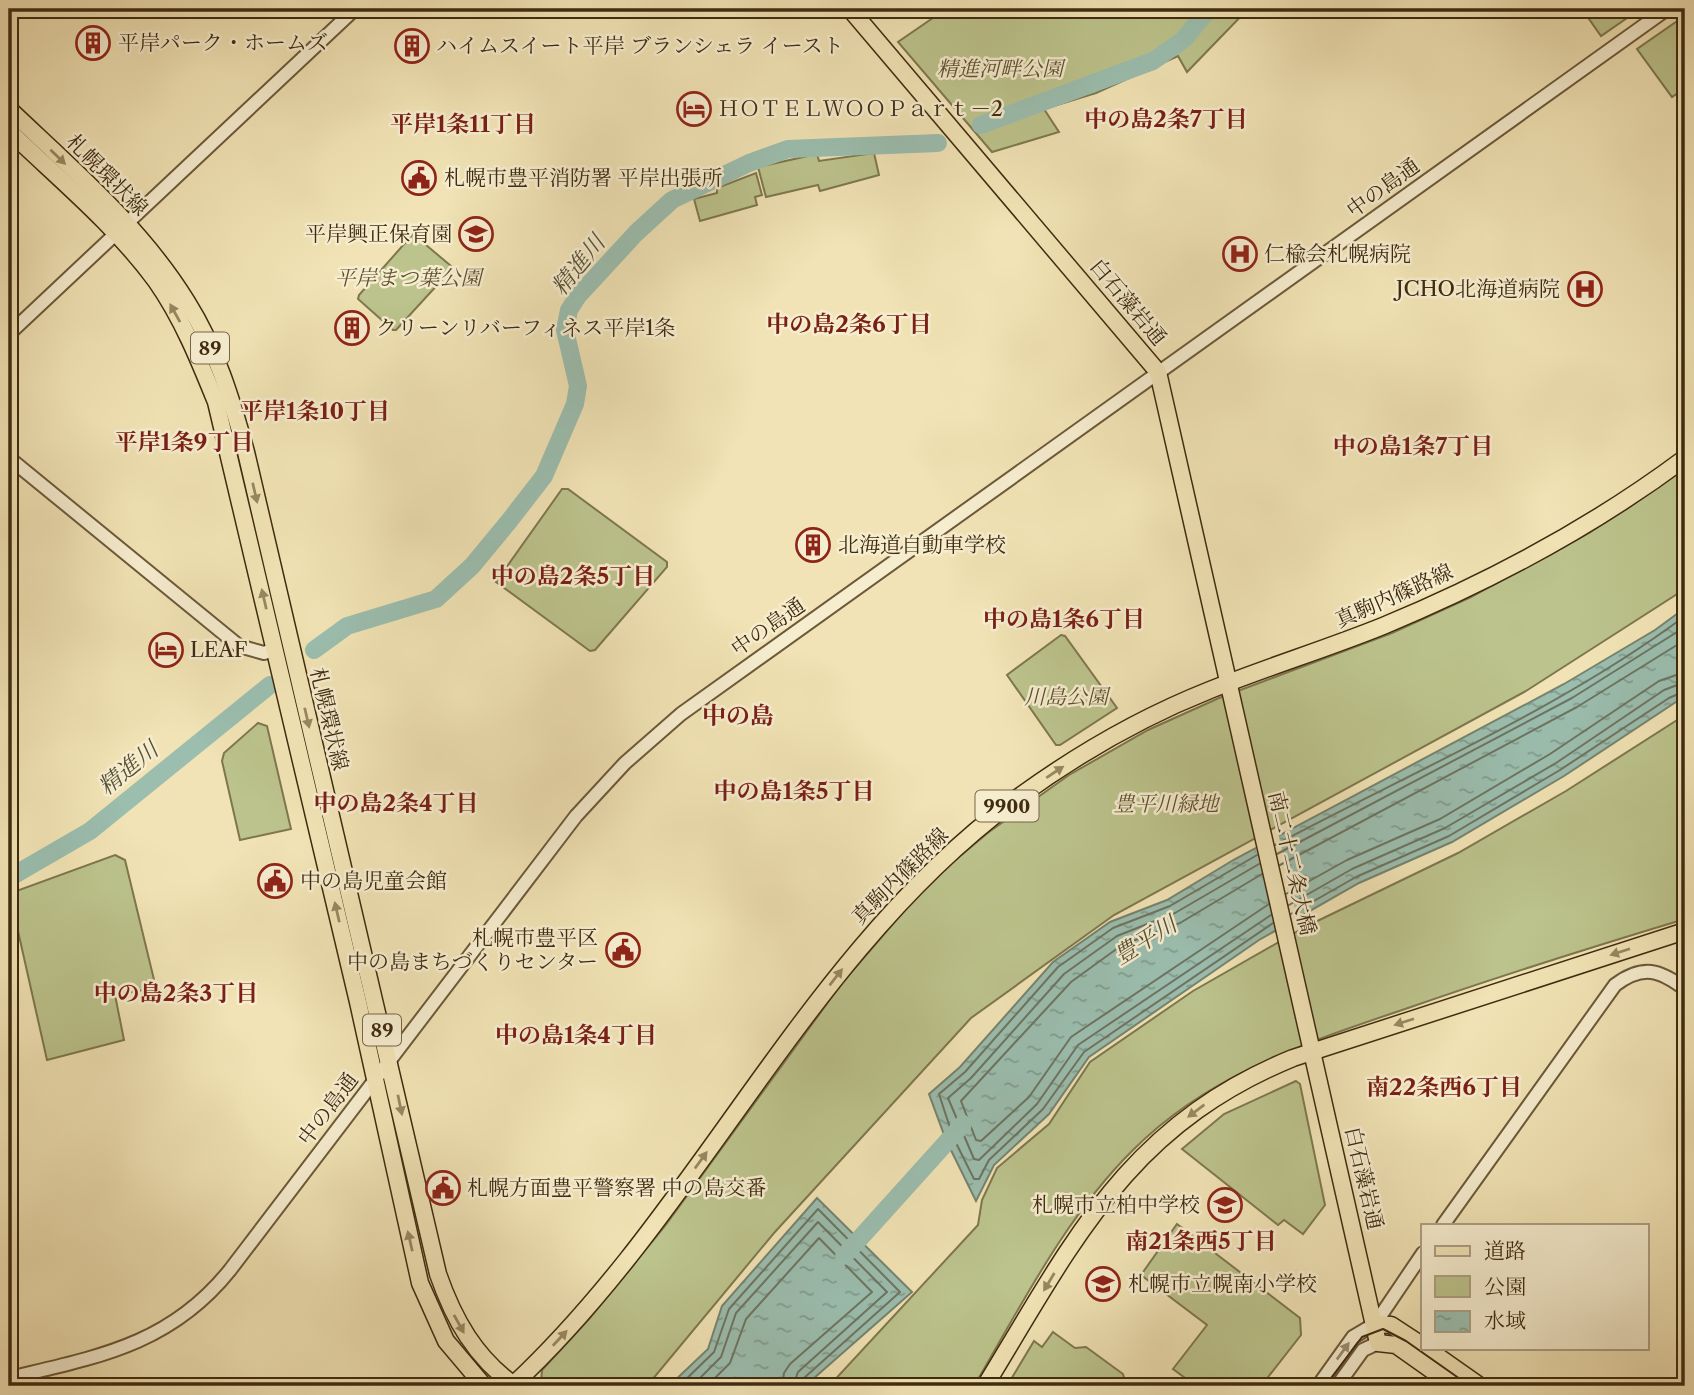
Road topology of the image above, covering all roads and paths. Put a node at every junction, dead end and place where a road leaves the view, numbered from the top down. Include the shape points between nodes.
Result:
1 (355, 9) edge
2 (850, 9) edge
3 (1667, 9) edge
4 (9, 110) edge
5 (9, 131) edge
6 (121, 229) junction
7 (9, 334) edge
8 (1158, 372) junction
9 (1685, 457) edge
10 (9, 458) edge
11 (275, 649) junction
12 (1231, 688) junction
13 (1685, 931) edge
14 (1685, 989) edge
15 (1312, 1046) junction
16 (390, 1060) junction
17 (374, 1081) junction
18 (1444, 1224) edge
19 (1421, 1256) edge
20 (1375, 1324) junction
21 (1378, 1343) junction
22 (1421, 1345) edge
23 (1428, 1350) edge
24 (9, 1378) edge
25 (484, 1386) edge
26 (513, 1386) edge
27 (985, 1386) edge
28 (1318, 1386) edge
29 (1337, 1386) edge
30 (1454, 1386) edge
31 (1480, 1386) edge

1 - 6 street
2 - 8 main road, 白石藻岩通
3 - 8 street, 中の島通
4 -> 6 main road, 札幌環状線 / 89
5 - 6 main road, 札幌環状線 / 89
6 - 7 street
11 -> 6 main road, 札幌環状線 / 89 via 216,402 174,309
6 -> 16 main road, 札幌環状線 / 89 via 188,303 231,396
8 - 12 main road, 白石藻岩通
8 - 16 street, 中の島通 via 708,693 648,741 576,816
9 - 12 main road, 真駒内篠路線 / 9900 via 1562,537 1446,598
10 - 11 street via 239,646 264,653
17 -> 11 main road, 札幌環状線 / 89
12 - 15 main road, 南二十二条大橋
26 -> 12 main road, 真駒内篠路線 / 9900 via 618,1271 844,966 933,868 976,830 1064,766 1140,721
13 -> 15 main road
14 - 18 street via 1664,973 1653,971 1628,976 1615,985
15 - 20 main road, 白石藻岩通
15 -> 27 main road via 1205,1104 1129,1169 1082,1227
16 - 17 street, 中の島通
16 -> 26 main road, 札幌環状線 / 89 via 448,1303 485,1361
17 - 24 street, 中の島通 via 221,1280 187,1314 125,1348
25 -> 17 main road, 札幌環状線 / 89 via 446,1341 420,1283
19 - 20 street
20 - 21 main road, 白石藻岩通
20 - 22 main road via 1391,1325
28 -> 20 street via 1353,1337
21 - 29 street via 1363,1350
21 - 30 main road via 1396,1345
23 - 31 main road

